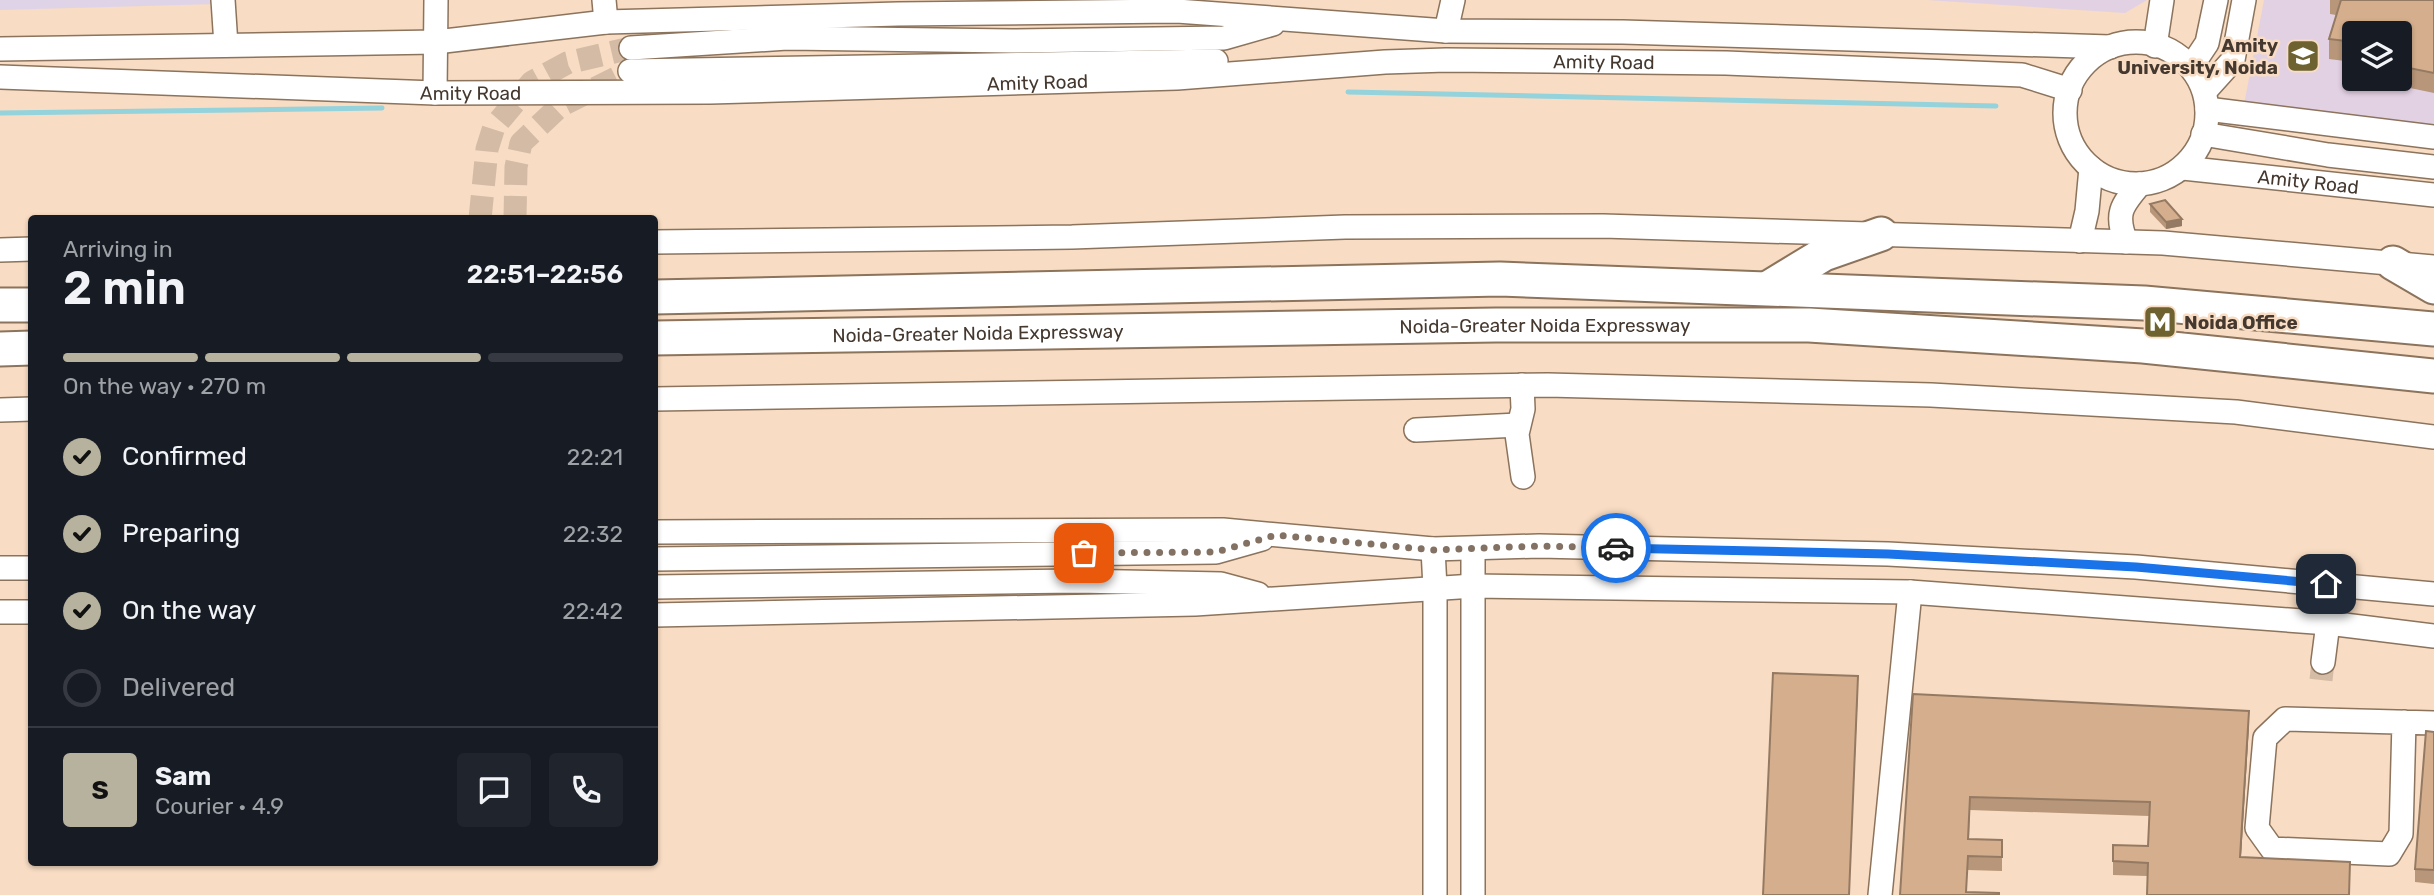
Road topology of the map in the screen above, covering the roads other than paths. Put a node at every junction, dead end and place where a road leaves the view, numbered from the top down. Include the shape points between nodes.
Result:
1 (223, 0) edge
2 (436, 0) edge
3 (1453, 0) edge
4 (2162, 0) edge
5 (2216, 0) edge
6 (2244, 0) edge
7 (900, 7) edge
8 (605, 11) edge
9 (1288, 19) junction
10 (1446, 31) junction
11 (436, 42) junction
12 (226, 45) junction
13 (2155, 46) junction
14 (2110, 47) junction
15 (0, 49) edge
16 (2191, 67) junction
17 (1271, 71) junction
18 (0, 76) edge
19 (2070, 90) junction
20 (435, 93) junction
21 (2206, 100) junction
22 (2203, 134) junction
23 (2434, 137) edge
24 (2434, 167) edge
25 (2091, 168) junction
26 (2183, 168) junction
27 (2140, 184) junction
28 (2434, 195) edge
29 (1881, 234) junction
30 (2080, 240) junction
31 (658, 242) edge
32 (2126, 242) junction
33 (28, 249) edge
34 (0, 250) edge
35 (2393, 263) junction
36 (2434, 267) edge
37 (2434, 287) edge
38 (1768, 288) junction
39 (658, 297) edge
40 (28, 304) edge
41 (0, 305) edge
42 (2434, 330) edge
43 (658, 338) edge
44 (28, 348) edge
45 (0, 349) edge
46 (2434, 376) edge
47 (1522, 386) junction
48 (658, 399) edge
49 (0, 410) edge
50 (28, 410) edge
51 (1518, 425) junction
52 (1416, 430) dead end
53 (2434, 437) edge
54 (1523, 477) dead end
55 (658, 532) edge
56 (1276, 535) junction
57 (1473, 549) junction
58 (1433, 550) junction
59 (658, 559) edge
60 (0, 568) edge
61 (28, 568) edge
62 (1474, 586) junction
63 (658, 587) edge
64 (1436, 588) junction
65 (1910, 592) junction
66 (2434, 593) edge
67 (1274, 599) junction
68 (0, 612) edge
69 (28, 612) edge
70 (658, 615) edge
71 (2328, 623) junction
72 (2434, 636) edge
73 (2323, 662) tunnel mouth
74 (2404, 722) junction
75 (2434, 723) edge
76 (1435, 895) edge
77 (1473, 895) edge
78 (1880, 895) edge

1 - 12 street
2 - 11 street
3 - 10 street
4 - 13 street
5 - 16 street via 2207,43
6 - 21 street via 2233,60
7 - 8 street, Amity Road
7 - 9 street, Amity Road via 1177,11
8 - 11 street, Amity Road
9 - 10 street, Amity Road
9 - 17 street via 1224,38 787,38 631,59 1217,61
10 - 14 street, Amity Road
11 - 12 street, Amity Road
11 - 20 street
12 - 15 street, Amity Road
13 - 14 street via 2142,42
13 - 16 street via 2169,49
14 - 19 street via 2090,59
16 - 21 street
17 - 19 street, Amity Road via 1385,62 1726,63 2022,75
17 - 20 street, Amity Road via 710,92
18 - 20 street, Amity Road
19 - 25 street via 2065,108 2068,136
21 - 22 street
21 - 23 street
22 - 24 street, Amity Road
22 - 26 street
25 - 27 street via 2104,177
25 - 30 street
26 - 27 street
26 - 28 street, Amity Road
27 - 32 street via 2125,200 2118,223
29 - 30 street
29 - 31 street via 1602,226 1345,227 1072,237
29 - 38 highway via 1824,254
30 - 32 street
32 - 35 street
33 - 34 street
35 - 36 street
35 - 37 highway
38 - 39 highway via 1500,279
38 - 42 highway via 2144,303
40 - 41 highway
43 - 46 highway, Noida-Greater Noida Expressway via 1496,325 1809,325 2143,346
44 - 45 highway
47 - 48 street
47 - 51 street
47 - 53 street via 1931,395 2236,412
49 - 50 street
51 - 52 street
51 - 54 street
55 - 56 street via 1223,530
56 - 58 street
56 - 59 street via 1216,552
57 - 58 street
57 - 62 street
57 - 66 street via 1539,546 1888,554 2136,567
58 - 64 street
60 - 61 street
62 - 64 street
62 - 65 street
62 - 77 street
63 - 67 street via 1129,582 1221,584
64 - 67 street
64 - 76 street
65 - 71 street
65 - 78 street
67 - 70 street
68 - 69 street
71 - 72 street
71 - 73 street
74 - 74 street via 2286,719 2264,738 2257,828 2272,849 2389,854 2401,834
74 - 75 street

